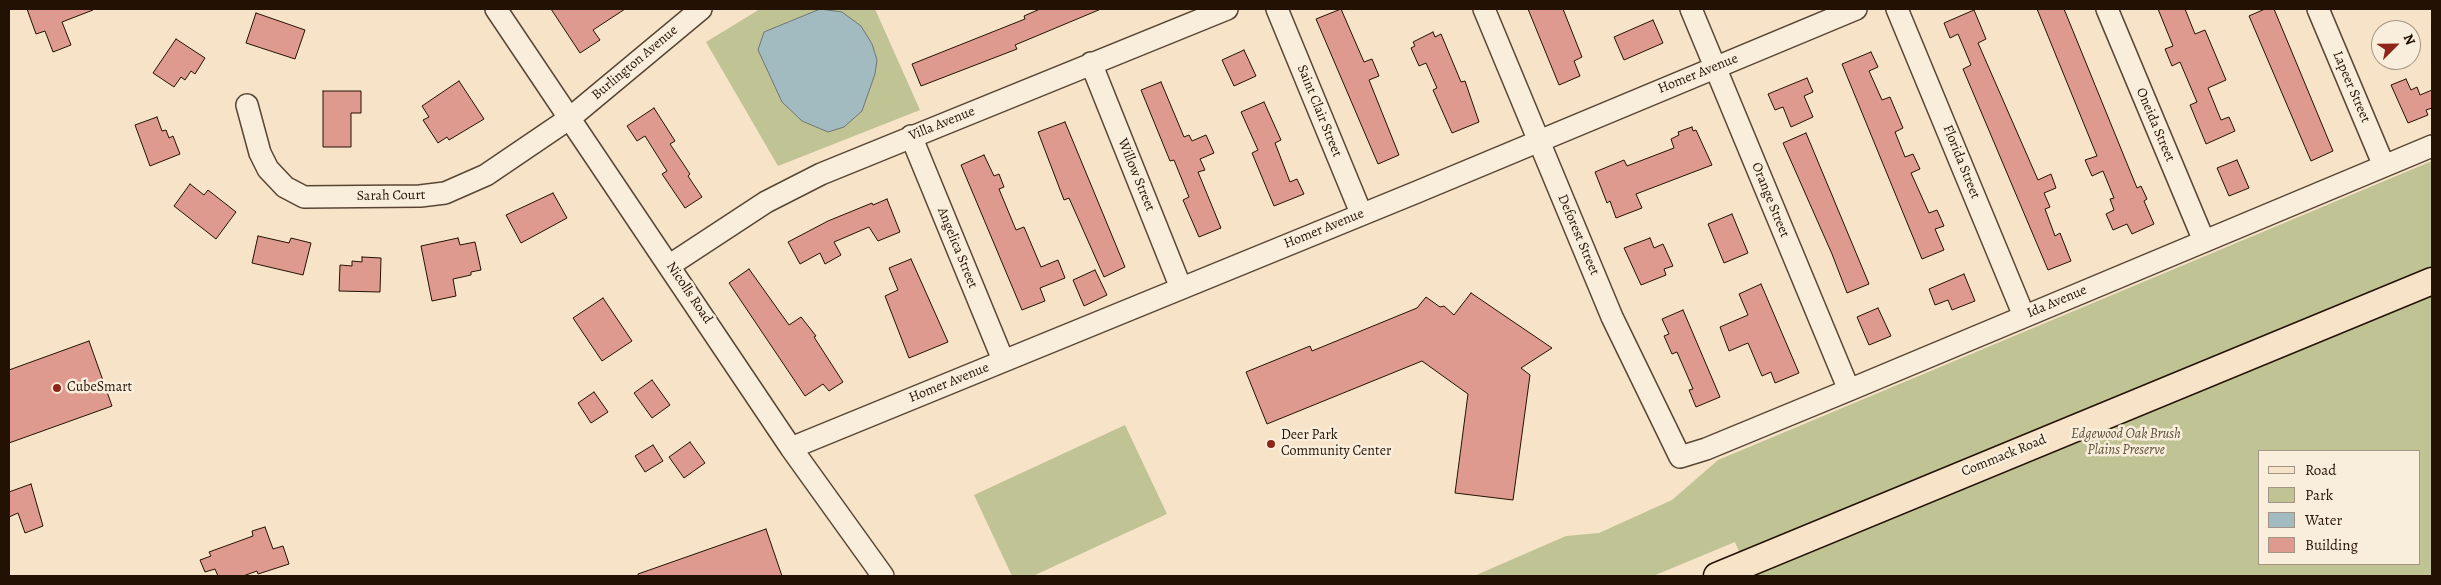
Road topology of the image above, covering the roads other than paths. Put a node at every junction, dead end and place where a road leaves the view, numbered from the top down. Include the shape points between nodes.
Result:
1 (496, 9) edge
2 (701, 9) edge
3 (1227, 9) edge
4 (1277, 9) edge
5 (1484, 9) edge
6 (1691, 9) edge
7 (1856, 9) edge
8 (1897, 9) edge
9 (2107, 9) edge
10 (2318, 9) edge
11 (1091, 63) junction
12 (1716, 67) junction
13 (246, 105) dead end
14 (570, 118) junction
15 (911, 136) junction
16 (1538, 140) junction
17 (2432, 146) edge
18 (2384, 166) junction
19 (1361, 213) junction
20 (2204, 241) junction
21 (670, 265) junction
22 (2432, 281) edge
23 (1181, 288) junction
24 (2024, 316) junction
25 (1003, 360) junction
26 (1849, 390) junction
27 (791, 448) junction
28 (1680, 456) joint
29 (883, 576) edge
30 (1716, 576) edge

1 - 14 street, Nicolls Road
2 - 14 street, Burlington Avenue
3 - 11 street, Villa Avenue
4 - 19 street, Saint Clair Street
5 - 16 street, Deforest Street
6 - 12 street, Orange Street
7 - 12 street, Homer Avenue
8 - 24 street, Florida Street
9 - 20 street, Oneida Street
10 - 18 street, Lapeer Street
11 - 15 street, Villa Avenue
11 - 23 street, Willow Street
12 - 16 street, Homer Avenue
12 - 26 street, Orange Street
13 - 14 street, Sarah Court via 260,154 268,169 285,187 304,197 445,193 486,175
14 - 21 street, Nicolls Road
15 - 21 street, Villa Avenue via 821,174 766,202
15 - 25 street, Angelica Street
16 - 19 street, Homer Avenue
16 - 28 street, Deforest Street via 1612,317
17 - 18 street, Ida Avenue
18 - 20 street, Ida Avenue
19 - 23 street, Homer Avenue
20 - 24 street, Ida Avenue
21 - 27 street, Nicolls Road
22 - 30 main road, Commack Road
23 - 25 street, Homer Avenue
24 - 26 street, Ida Avenue
25 - 27 street, Homer Avenue
26 - 28 street, Ida Avenue via 1706,449
27 - 29 street, Nicolls Road

